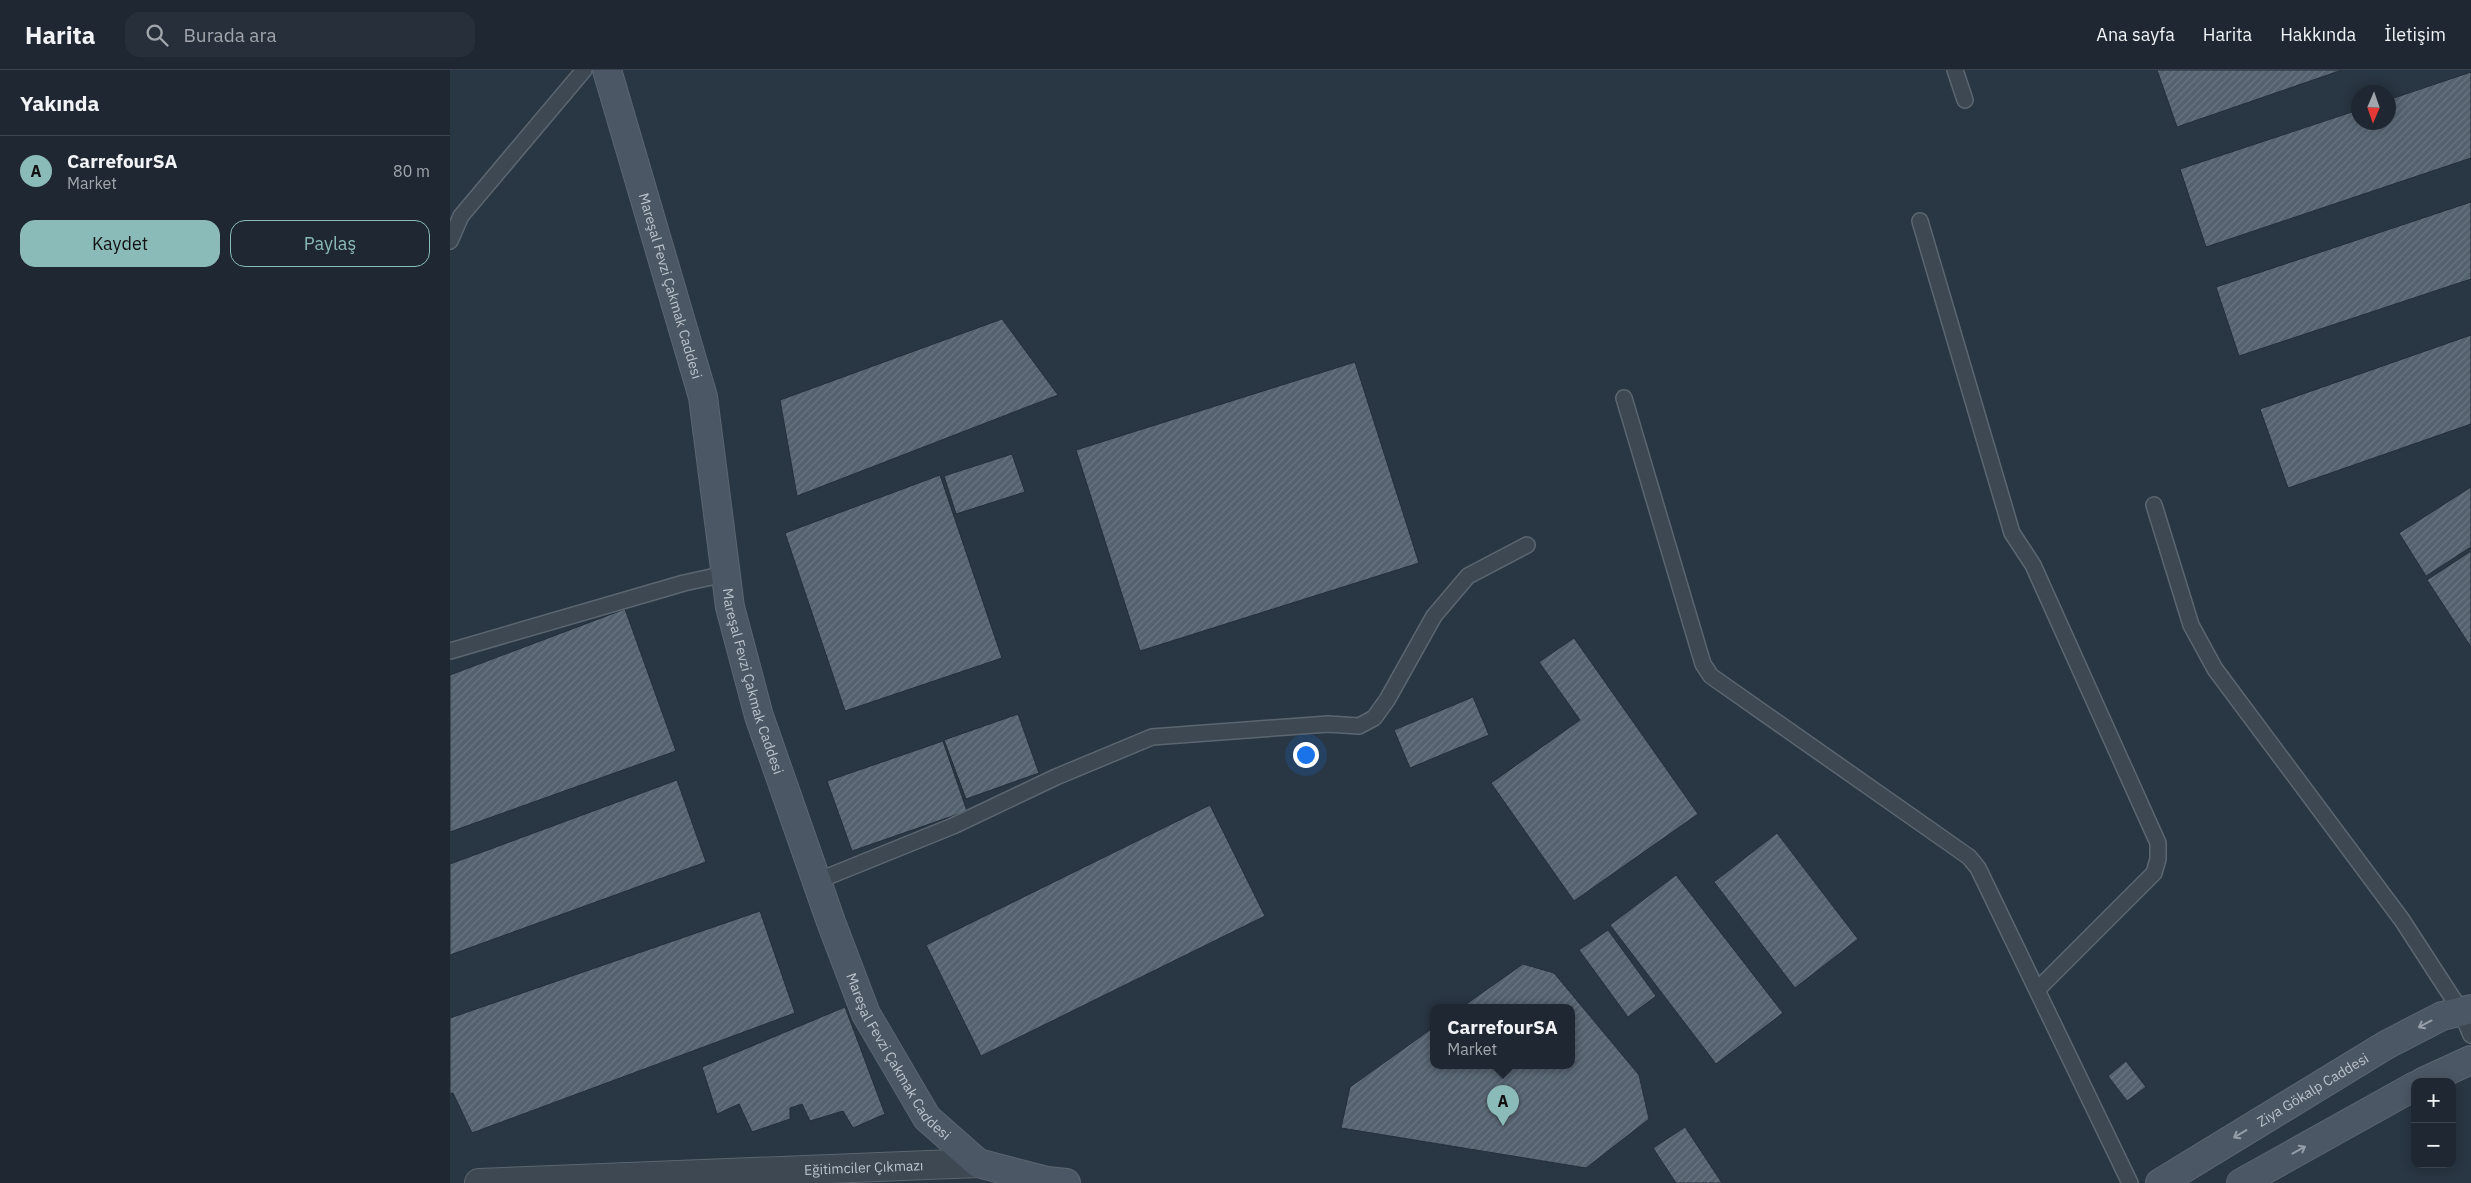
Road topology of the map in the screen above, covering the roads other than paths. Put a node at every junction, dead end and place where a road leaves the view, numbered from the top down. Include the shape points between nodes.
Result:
1 (584, 70) edge
2 (607, 70) edge
3 (1955, 70) edge
4 (1965, 100) dead end
5 (1920, 221) dead end
6 (450, 241) edge
7 (1624, 398) dead end
8 (2154, 506) dead end
9 (1527, 545) dead end
10 (725, 574) junction
11 (450, 651) edge
12 (816, 881) junction
13 (2036, 990) junction
14 (2468, 1018) edge
15 (2471, 1060) edge
16 (2432, 1078) edge
17 (2411, 1088) edge
18 (978, 1163) junction
19 (479, 1183) edge
20 (1066, 1183) edge
21 (2130, 1183) edge
22 (2160, 1183) edge
23 (2241, 1183) edge

1 - 6 lane via 461,216
2 - 10 street, Mareşal Fevzi Çakmak Caddesi via 703,397
3 - 4 lane
5 - 13 lane via 2012,532 2033,565 2158,843 2154,873
7 - 13 lane via 1703,664 1711,676 1969,856 1978,868
8 - 14 lane via 2191,625 2215,669 2402,920
9 - 12 lane via 1468,576 1434,616 1374,718 1359,726 1328,724 1152,737 1056,777 953,826
10 - 11 lane
10 - 12 street, Mareşal Fevzi Çakmak Caddesi via 730,607 760,716
12 - 18 street, Mareşal Fevzi Çakmak Caddesi via 866,1014 927,1118
13 - 21 lane
14 -> 22 street, Ziya Gökalp Caddesi via 2442,1016 2386,1045
15 - 16 street
23 -> 17 street
18 - 19 street, Eğitimciler Çıkmazı
18 - 20 street, Mareşal Fevzi Çakmak Caddesi

